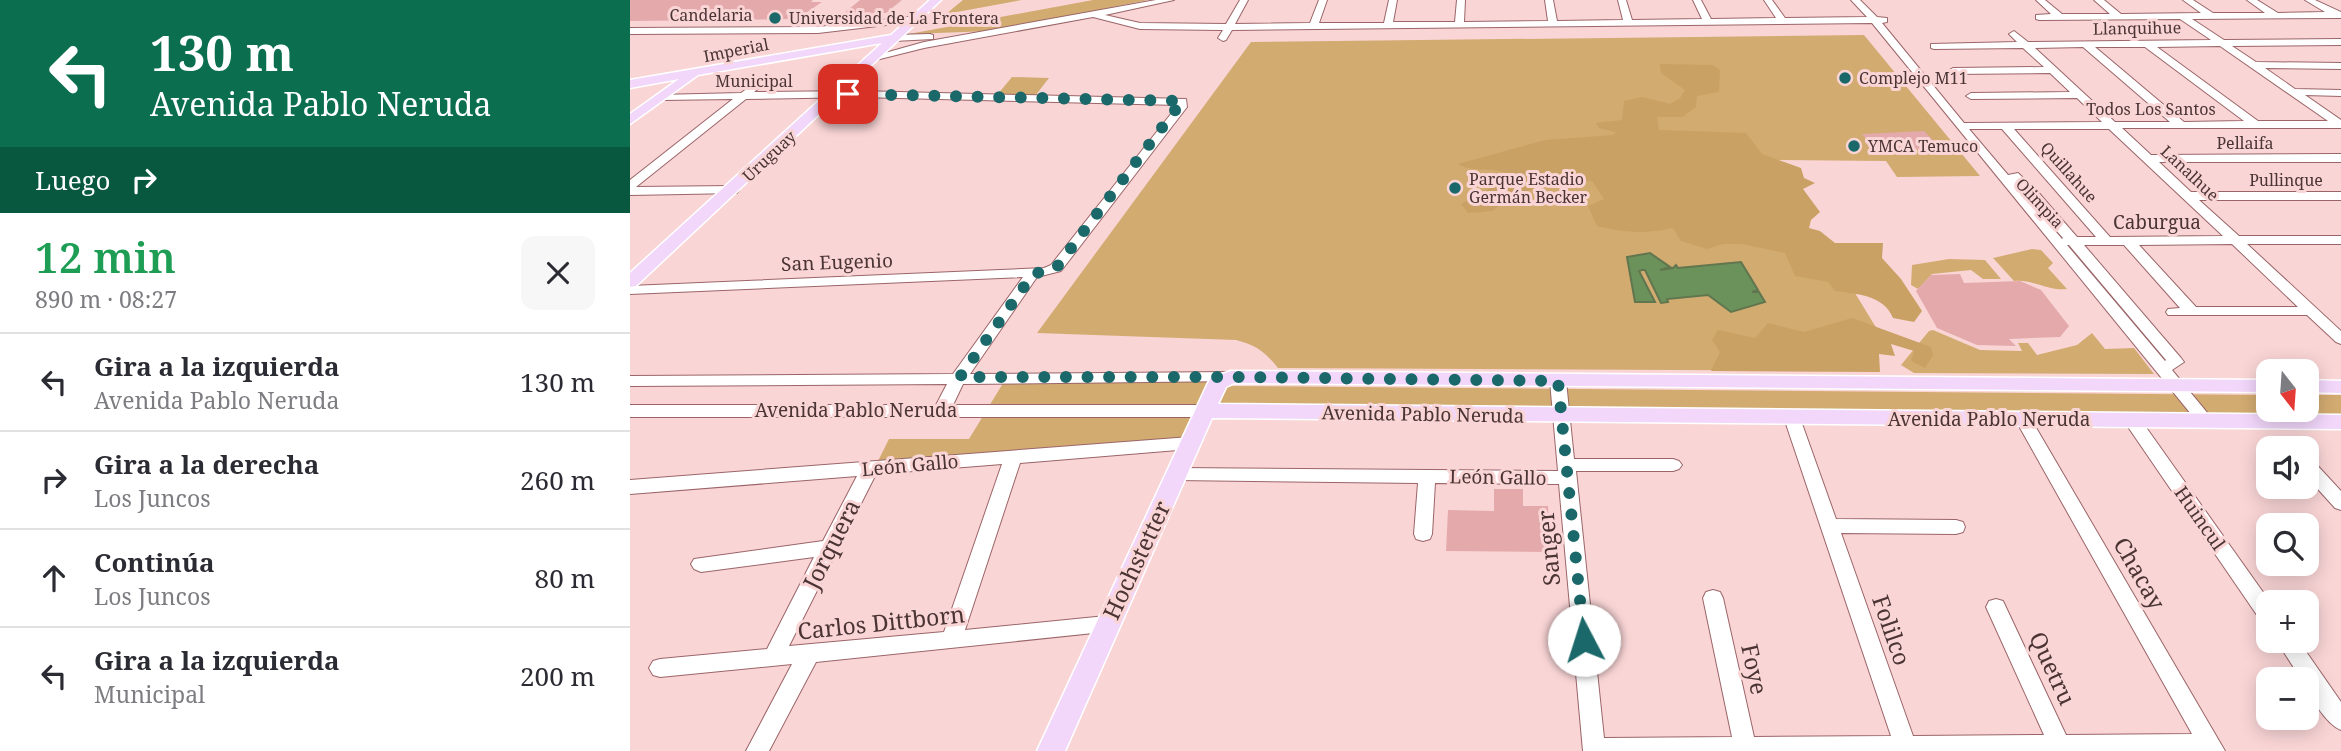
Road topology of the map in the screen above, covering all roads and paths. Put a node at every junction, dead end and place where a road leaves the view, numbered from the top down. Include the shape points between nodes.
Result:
1 (925, 0) edge
2 (936, 0) edge
3 (1170, 0) edge
4 (1244, 0) edge
5 (1323, 0) edge
6 (1393, 0) edge
7 (1461, 0) edge
8 (1549, 0) edge
9 (1622, 0) edge
10 (1697, 0) edge
11 (1768, 0) edge
12 (1855, 0) edge
13 (1867, 0) edge
14 (2040, 0) edge
15 (2187, 0) edge
16 (2251, 0) edge
17 (2309, 0) edge
18 (2101, 3) edge
19 (1096, 15) junction
20 (2339, 15) edge
21 (2167, 16) junction
22 (2182, 16) junction
23 (2211, 16) junction
24 (2277, 16) junction
25 (2039, 17) dead end
26 (2060, 17) junction
27 (2120, 17) junction
28 (917, 19) junction
29 (1872, 20) junction
30 (1629, 21) junction
31 (1707, 21) junction
32 (1782, 21) junction
33 (1553, 22) junction
34 (1459, 24) junction
35 (1388, 26) junction
36 (1229, 27) junction
37 (1313, 27) junction
38 (1886, 30) junction
39 (630, 31) edge
40 (894, 31) junction
41 (2014, 34) dead end
42 (985, 35) junction
43 (1223, 38) dead end
44 (2341, 42) edge
45 (2221, 43) junction
46 (2085, 44) junction
47 (2147, 44) junction
48 (2026, 45) junction
49 (1934, 46) dead end
50 (872, 58) junction
51 (2255, 65) junction
52 (2341, 65) edge
53 (2053, 70) junction
54 (1954, 71) dead end
55 (692, 75) junction
56 (766, 78) dead end
57 (630, 86) edge
58 (2293, 92) junction
59 (2341, 93) edge
60 (2079, 95) junction
61 (744, 96) junction
62 (836, 96) junction
63 (1971, 96) dead end
64 (662, 97) junction
65 (630, 120) edge
66 (2341, 124) edge
67 (2112, 125) junction
68 (2180, 125) junction
69 (2256, 125) junction
70 (1967, 126) junction
71 (2005, 126) junction
72 (2341, 158) edge
73 (2148, 159) junction
74 (630, 188) edge
75 (733, 190) junction
76 (2189, 196) junction
77 (2341, 196) edge
78 (2236, 240) junction
79 (2341, 240) edge
80 (2057, 241) junction
81 (2074, 241) junction
82 (2107, 241) junction
83 (2129, 241) junction
84 (1040, 273) junction
85 (630, 282) edge
86 (630, 290) edge
87 (2313, 311) junction
88 (2173, 312) dead end
89 (2192, 312) junction
90 (2341, 339) edge
91 (2163, 368) junction
92 (960, 377) junction
93 (1231, 377) junction
94 (630, 381) edge
95 (1558, 381) junction
96 (2178, 386) junction
97 (2256, 386) edge
98 (2319, 386) edge
99 (2341, 387) edge
100 (942, 410) junction
101 (630, 411) edge
102 (1206, 411) junction
103 (1563, 416) junction
104 (1792, 418) junction
105 (2023, 419) junction
106 (2132, 420) junction
107 (2206, 421) junction
108 (2341, 422) edge
109 (1190, 443) junction
110 (1014, 455) junction
111 (1673, 466) dead end
112 (870, 468) junction
113 (1567, 471) junction
114 (1176, 474) junction
115 (1427, 476) junction
116 (2319, 478) edge
117 (630, 487) edge
118 (2341, 503) edge
119 (1830, 526) junction
120 (1956, 527) dead end
121 (1423, 534) dead end
122 (829, 548) junction
123 (701, 564) dead end
124 (1713, 598) dead end
125 (2256, 598) edge
126 (1996, 607) dead end
127 (1106, 625) junction
128 (951, 640) junction
129 (2295, 653) edge
130 (809, 654) junction
131 (773, 657) junction
132 (660, 668) dead end
133 (2341, 720) edge
134 (2061, 748) edge
135 (2213, 748) edge
136 (1906, 749) edge
137 (1594, 750) edge
138 (1746, 750) edge
139 (757, 751) edge
140 (1051, 751) edge

1 - 40 main road, Uruguay
2 - 28 main road, Uruguay
3 - 19 street
4 - 36 street
5 - 37 street
6 - 35 street
7 - 34 street
8 - 33 street
9 - 30 street
10 - 31 street
11 - 32 street
12 - 29 street
13 - 38 street, Olimpia
14 - 26 street
15 - 23 street
16 - 24 street
17 - 20 street
18 - 21 street
18 - 27 street
19 - 36 street via 1140,26
19 - 42 street
20 - 24 street
21 - 22 street
21 - 27 street
22 - 23 street
22 - 45 street
23 - 24 street
25 - 26 street
26 - 27 street
28 - 40 main road, Uruguay
28 - 40 street, Candelaria
29 - 32 street
29 - 38 street
30 - 31 street
30 - 33 street
31 - 32 street
33 - 34 street
34 - 35 street
35 - 37 street
36 - 37 street
36 - 43 street
38 - 70 street, Olimpia
39 - 40 street, Candelaria
40 - 42 street
40 - 50 main road, Uruguay
40 - 55 main road, Imperial via 866,41
41 - 48 street, Lanalhue
42 - 50 street
44 - 45 street, Llanquihue
45 - 47 street, Llanquihue
45 - 51 street
46 - 47 street, Llanquihue
46 - 48 street, Llanquihue
46 - 68 street
47 - 69 street
48 - 49 street, Llanquihue
48 - 53 street, Lanalhue
50 - 62 main road, Uruguay
51 - 52 street
51 - 58 street
53 - 54 street
53 - 60 street, Lanalhue
55 - 57 main road, Imperial
55 - 64 main road
56 - 61 street
58 - 59 street
58 - 66 street
60 - 63 street
60 - 67 street, Lanalhue
61 - 62 street, Municipal
61 - 64 street, Municipal
61 - 74 street
62 - 75 main road, Uruguay
62 - 84 street, Municipal via 1182,101 1056,268
64 - 65 main road
66 - 69 street, Todos Los Santos
67 - 68 street, Todos Los Santos
67 - 71 street, Todos Los Santos
67 - 73 street, Lanalhue
68 - 69 street, Todos Los Santos
70 - 71 street, Todos Los Santos
70 - 80 street, Olimpia
70 - 81 street, Olimpia
71 - 82 street, Quillahue
72 - 73 street, Pellaifa
73 - 76 street, Lanalhue
74 - 75 street
75 - 85 main road, Uruguay
76 - 77 street, Pullinque
76 - 78 street, Lanalhue
78 - 79 street, Caburgua
78 - 83 street, Caburgua
78 - 87 street, Lanalhue
80 - 81 street, Caburgua
80 - 91 street, Olimpia
81 - 82 street, Caburgua
81 - 91 street, Olimpia via 2176,362
82 - 83 street, Caburgua
83 - 89 street
84 - 86 street, San Eugenio
84 - 92 street
87 - 89 street
87 - 90 street, Lanalhue
88 - 89 street
91 - 96 street, Olimpia
92 - 93 street, Avenida Pablo Neruda
92 - 94 street, Avenida Pablo Neruda
92 - 100 street
93 - 95 main road, Avenida Pablo Neruda
93 - 102 main road, Hochstetter via 1218,383
95 - 96 main road, Avenida Pablo Neruda
95 - 103 street, Sanger
96 - 97 main road, Avenida Pablo Neruda
96 - 107 street, Olimpia
98 - 99 main road
100 - 101 street, Avenida Pablo Neruda
100 - 102 street, Avenida Pablo Neruda
102 - 103 main road, Avenida Pablo Neruda
102 - 109 main road, Hochstetter
103 - 104 main road, Avenida Pablo Neruda
103 - 113 street, Sanger
104 - 105 main road, Avenida Pablo Neruda
104 - 119 street, Folilco
105 - 106 main road, Avenida Pablo Neruda
105 - 135 street, Chacay
106 - 107 main road, Avenida Pablo Neruda
106 - 125 street, Huincul
107 - 108 main road, Avenida Pablo Neruda
109 - 110 street, León Gallo
109 - 114 main road, Hochstetter
110 - 112 street, León Gallo
110 - 128 street
111 - 113 street, León Gallo
112 - 117 street, León Gallo
112 - 122 street, Jorquera
113 - 115 street, León Gallo
113 - 137 street, Sanger
114 - 115 street, León Gallo
114 - 127 main road, Hochstetter
115 - 121 street, León Gallo
116 - 118 street
119 - 120 street
119 - 136 street, Folilco
122 - 123 street
122 - 131 street, Jorquera
124 - 138 street, Foye
126 - 134 street, Quetru
127 - 128 street, Carlos Dittborn
127 - 140 main road, Hochstetter
128 - 130 street, Carlos Dittborn
129 - 133 street
130 - 131 street, Carlos Dittborn
130 - 139 street
131 - 132 street, Carlos Dittborn
134 - 135 street
134 - 136 street
136 - 138 street
137 - 138 street

